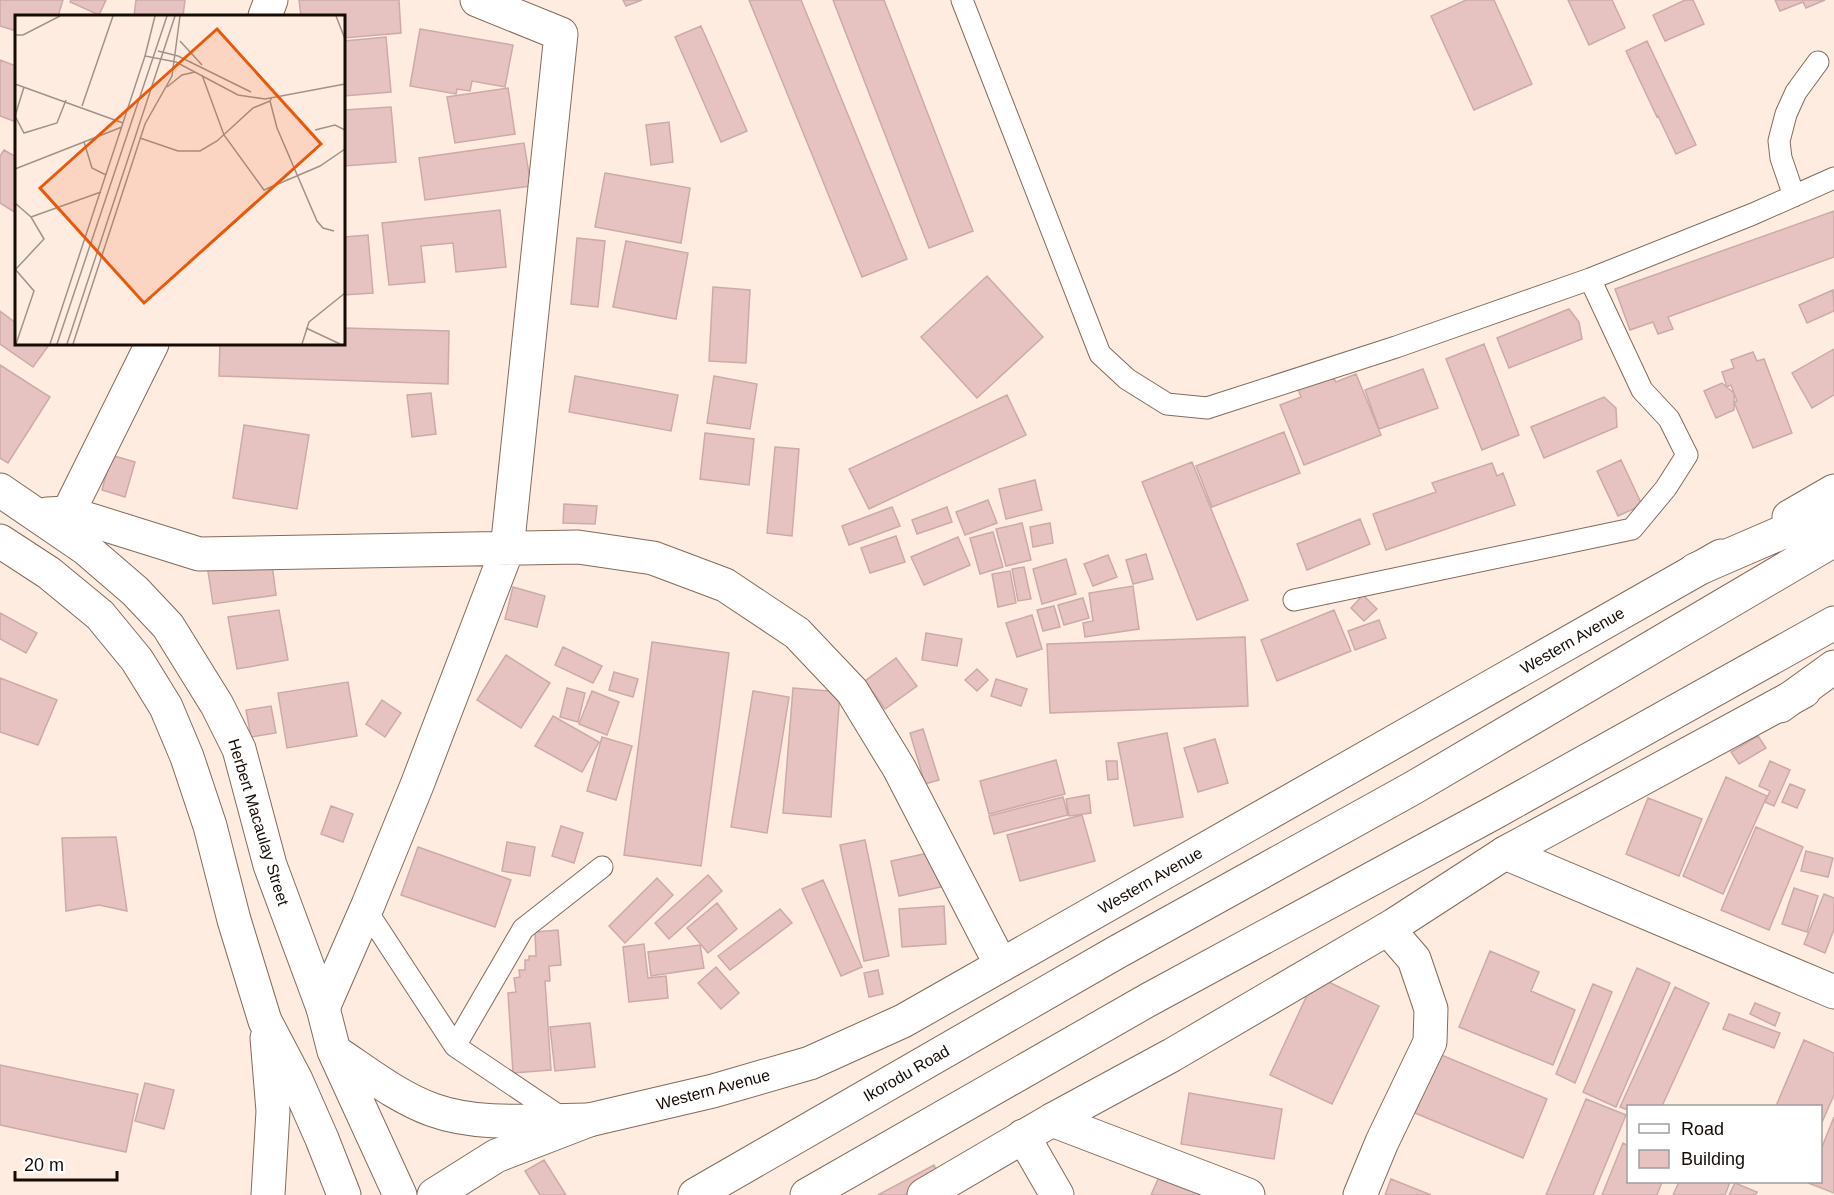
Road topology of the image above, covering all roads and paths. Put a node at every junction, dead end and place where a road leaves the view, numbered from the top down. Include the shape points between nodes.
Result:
1 (270, 0) edge
2 (477, 0) edge
3 (962, 0) edge
4 (265, 15) edge
5 (1818, 62) dead end
6 (1834, 178) edge
7 (1794, 196) junction
8 (1590, 279) junction
9 (152, 345) edge
10 (0, 490) edge
11 (1834, 491) edge
12 (1834, 510) edge
13 (68, 513) junction
14 (36, 515) junction
15 (1834, 519) edge
16 (1834, 540) edge
17 (0, 542) edge
18 (507, 550) junction
19 (1695, 570) junction
20 (1294, 600) dead end
21 (1719, 607) junction
22 (1834, 623) edge
23 (1834, 631) edge
24 (1756, 667) junction
25 (1834, 667) edge
26 (1834, 673) edge
27 (1780, 706) junction
28 (1505, 854) junction
29 (602, 867) dead end
30 (366, 910) junction
31 (1388, 929) junction
32 (1001, 965) junction
33 (1834, 992) edge
34 (323, 1008) junction
35 (265, 1021) junction
36 (455, 1047) junction
37 (334, 1051) junction
38 (577, 1120) junction
39 (1052, 1120) junction
40 (1023, 1136) junction
41 (268, 1195) edge
42 (344, 1195) edge
43 (400, 1195) edge
44 (434, 1195) edge
45 (695, 1195) edge
46 (807, 1195) edge
47 (924, 1195) edge
48 (1057, 1195) edge
49 (1248, 1195) edge
50 (1360, 1195) edge

1 - 4 main road
2 - 18 main road via 561,34
3 - 8 lane via 1100,354 1127,379 1167,404 1207,408
5 - 7 lane via 1796,92 1779,141
6 - 7 lane
7 - 8 lane
8 - 20 lane via 1642,390 1669,419 1687,455 1632,529
9 - 13 main road
10 - 14 main road, Herbert Macaulay Street
11 - 19 main road, Western Avenue
12 - 19 main road
13 - 14 main road
13 - 18 main road via 199,554
14 - 34 main road, Herbert Macaulay Street via 85,548 135,591 168,626 218,705 239,749 270,865
15 - 21 main road
16 - 21 main road
17 - 35 main road via 49,573 100,615 137,660 166,707 210,826
18 - 30 main road
18 - 32 main road via 578,547 653,558 725,585 797,633 852,691 898,768
19 - 32 main road, Western Avenue
21 - 45 main road, Ikorodu Road via 1413,788 1117,952
22 - 24 main road
23 - 24 main road
24 - 46 main road via 1148,999
25 - 27 main road
26 - 27 main road
27 - 28 main road
28 - 31 main road
28 - 33 main road
29 - 36 lane via 523,929
30 - 34 main road
30 - 36 lane
31 - 39 main road
31 - 50 main road via 1414,959 1431,1009 1430,1042
32 - 38 main road, Western Avenue via 903,1021 810,1063 713,1091
34 - 37 main road, Herbert Macaulay Street
35 - 41 main road via 273,1111
35 - 42 main road via 296,1080
36 - 38 lane
37 - 38 main road via 392,1090 433,1110 474,1120
37 - 43 main road, Herbert Macaulay Street
38 - 44 main road, Western Avenue via 496,1156
39 - 40 main road
39 - 49 main road
40 - 47 main road
40 - 48 main road

